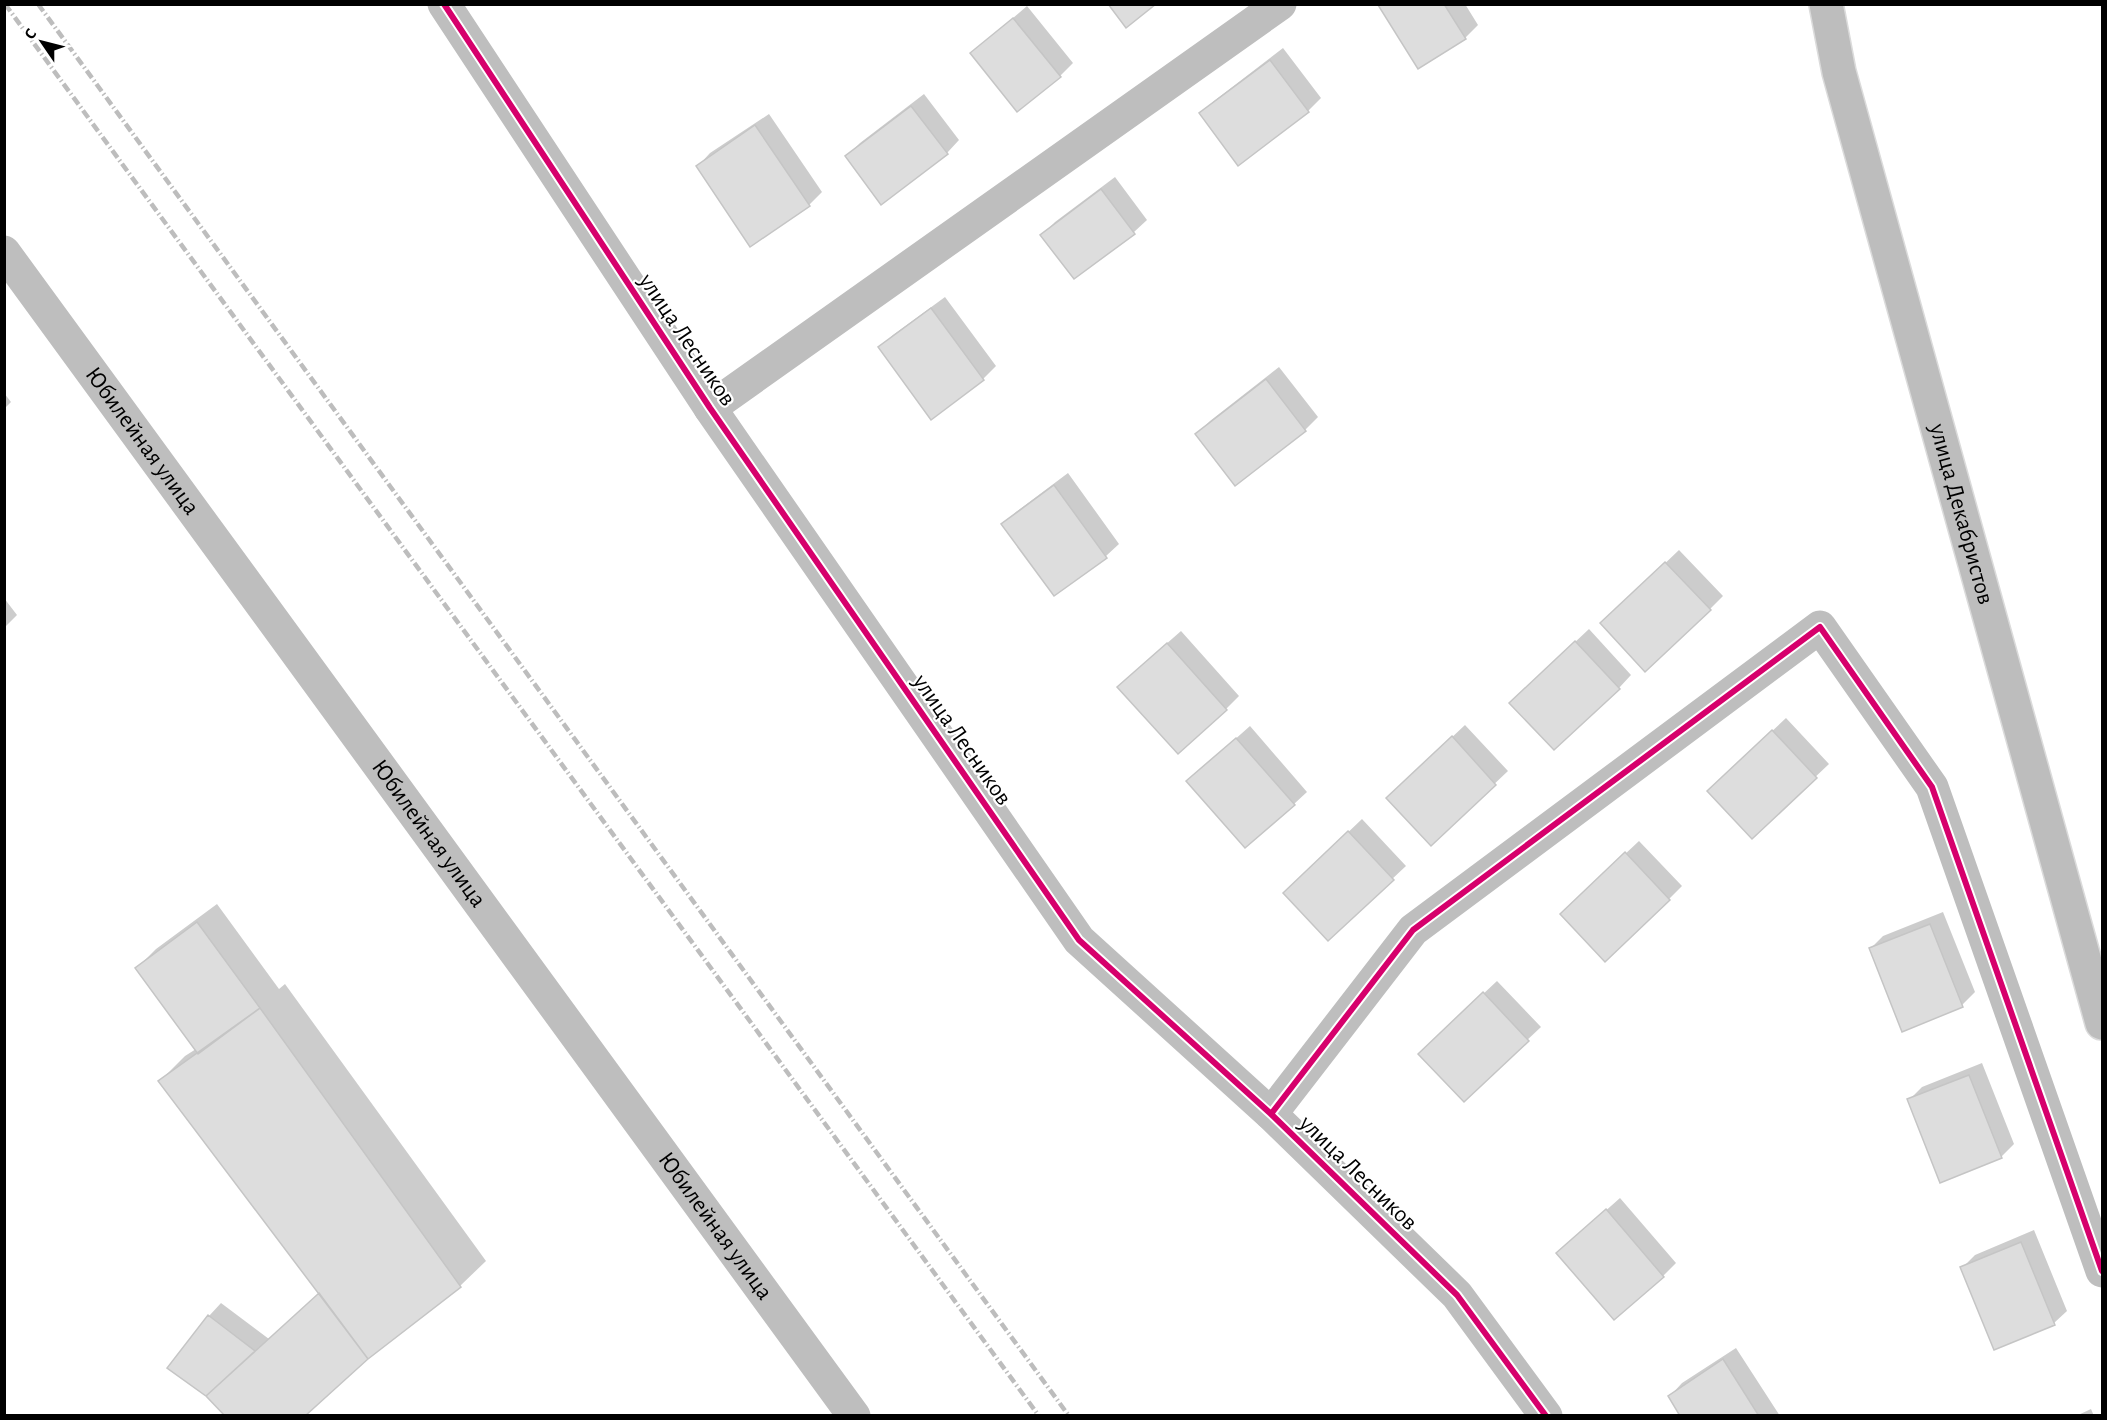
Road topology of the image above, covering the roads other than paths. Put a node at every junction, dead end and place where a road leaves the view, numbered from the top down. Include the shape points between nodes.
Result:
1 (444, 4) edge
2 (1280, 4) edge
3 (1826, 4) edge
4 (4, 252) edge
5 (710, 408) junction
6 (2103, 1023) edge
7 (1271, 1114) junction
8 (2103, 1271) edge
9 (854, 1416) edge
10 (1546, 1416) edge

1 - 5 street, улица Лесников
2 - 5 street
3 - 6 main road, улица Декабристов via 1839,72
4 - 9 street, Юбилейная улица
5 - 7 street, улица Лесников via 1079,940
7 - 8 street via 1413,930 1820,627 1932,786
7 - 10 street, улица Лесников via 1457,1295

